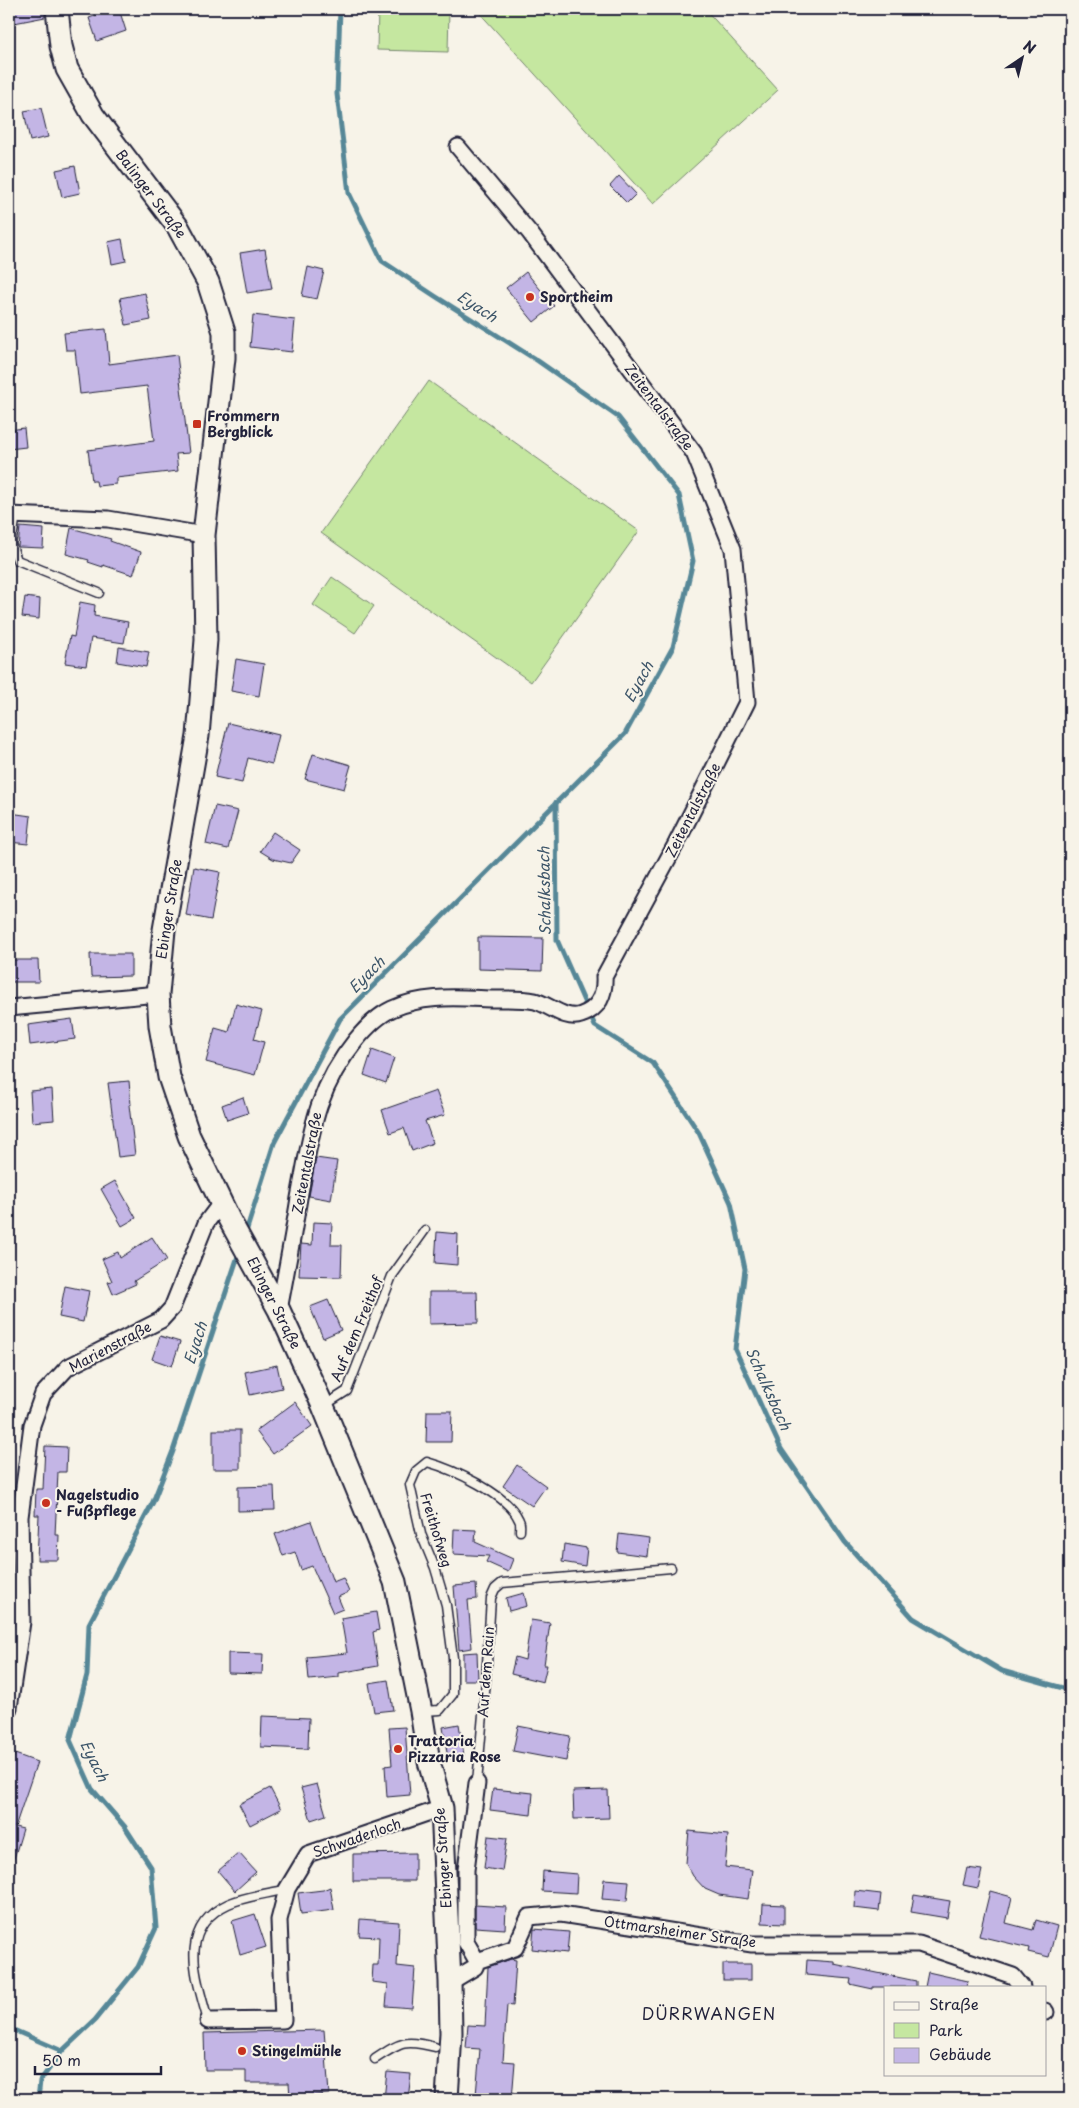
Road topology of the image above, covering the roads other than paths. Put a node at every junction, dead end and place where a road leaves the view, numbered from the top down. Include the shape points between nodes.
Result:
1 (57, 9) edge
2 (458, 147) dead end
3 (12, 515) edge
4 (204, 535) junction
5 (98, 593) dead end
6 (158, 994) junction
7 (9, 1008) edge
8 (225, 1211) junction
9 (425, 1230) dead end
10 (279, 1310) junction
11 (323, 1406) junction
12 (520, 1531) dead end
13 (671, 1568) dead end
14 (9, 1708) edge
15 (421, 1711) junction
16 (477, 1783) joint
17 (442, 1808) junction
18 (287, 1889) junction
19 (477, 1961) junction
20 (450, 1982) junction
21 (1021, 1986) edge
22 (208, 2021) joint
23 (451, 2033) junction
24 (435, 2047) junction
25 (375, 2059) dead end
26 (449, 2070) junction
27 (447, 2099) edge

1 - 4 main road, Balinger Straße via 67,69 116,148 178,227 208,282 224,332 224,358
2 - 10 street, Zeitentalstraße via 530,233 694,453 733,549 747,702 676,844 604,977 605,991 598,1004 580,1016 570,1016 535,1001 450,998 418,1001 401,1005 378,1017 347,1052 333,1072 315,1116
3 - 4 street via 108,519
3 - 5 lane via 11,544 17,560
4 - 6 main road, Ebinger Straße via 206,640 198,736 164,930
6 - 7 street
6 - 8 main road, Ebinger Straße via 164,1054 176,1102
8 - 10 main road, Ebinger Straße
8 - 14 street, Marienstraße via 206,1223 172,1308 161,1320 68,1367 42,1394 32,1425 20,1517 22,1622
9 - 11 lane, Auf dem Freithof via 392,1276 347,1390
10 - 11 main road, Ebinger Straße
11 - 15 main road, Ebinger Straße via 395,1582
12 - 15 lane, Freithofweg via 520,1521 513,1510 463,1474 427,1462 416,1471 410,1485 421,1534 446,1605 453,1658 453,1694 440,1710
13 - 16 lane, Auf dem Rain via 502,1583 495,1589 491,1598
15 - 17 main road, Ebinger Straße via 429,1762
16 - 19 street, Auf dem Rain via 466,1870 466,1942
17 - 18 street, Schwaderloch via 308,1854
17 - 20 main road, Ebinger Straße
18 - 22 lane via 228,1904 206,1918 197,1934 194,1968
18 - 22 street, Schwaderloch via 279,1920 283,2020
19 - 20 street, Ottmarsheimer Straße via 475,1967
19 - 21 street, Ottmarsheimer Straße via 515,1948 529,1916 561,1914 752,1944 919,1944 1013,1976
20 - 23 main road, Ebinger Straße
23 - 24 lane
23 - 26 main road, Ebinger Straße
24 - 25 lane via 415,2042 397,2044
24 - 26 lane
26 - 27 main road, Ebinger Straße

